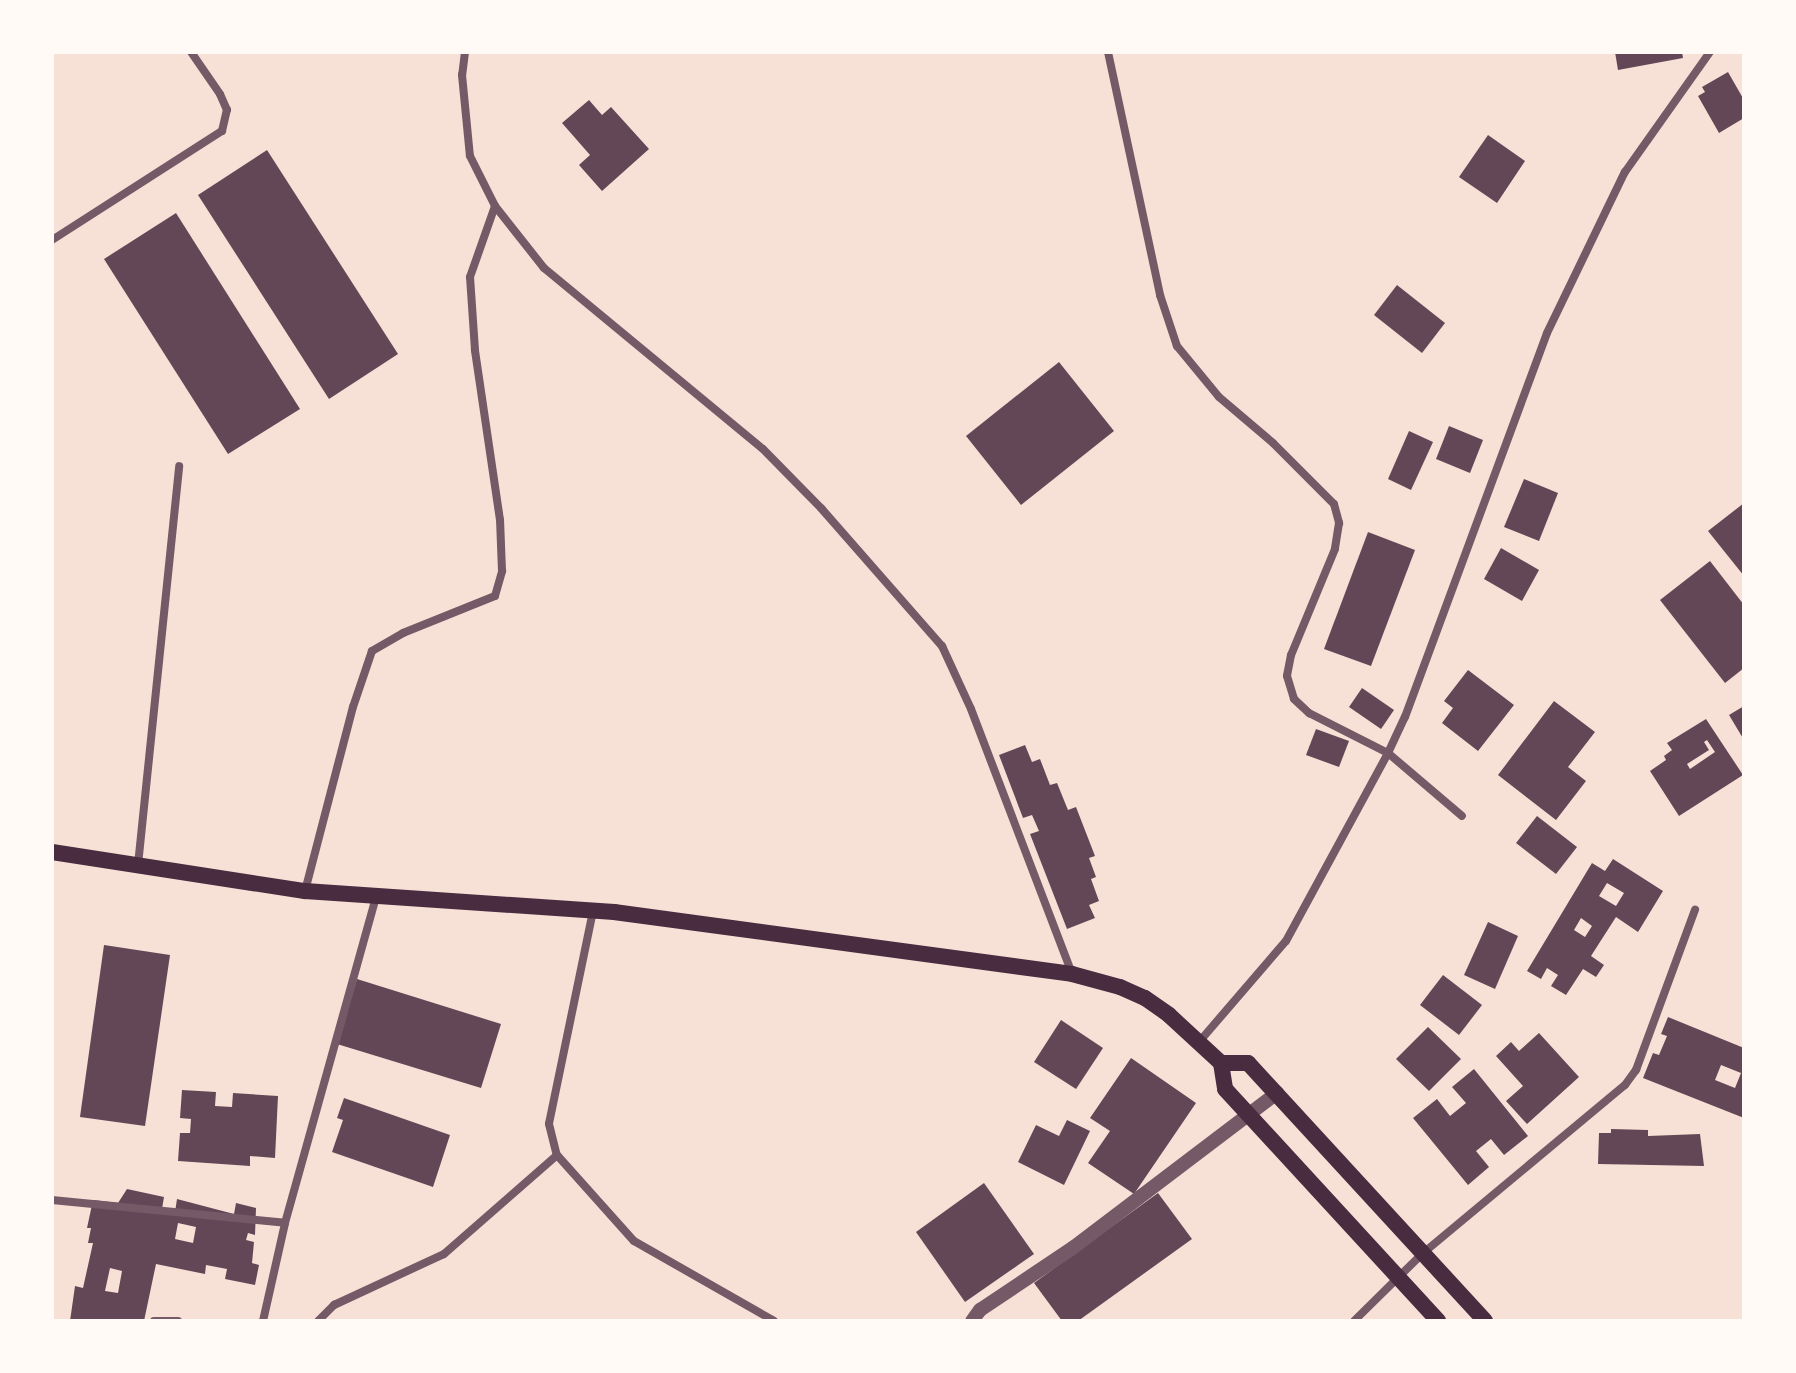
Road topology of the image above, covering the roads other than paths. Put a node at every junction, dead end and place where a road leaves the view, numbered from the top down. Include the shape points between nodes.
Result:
1 (191, 52) edge
2 (465, 52) edge
3 (1108, 52) edge
4 (1710, 52) edge
5 (495, 206) junction
6 (52, 240) edge
7 (179, 466) dead end
8 (1388, 753) junction
9 (1462, 816) dead end
10 (52, 852) edge
11 (138, 865) junction
12 (305, 891) junction
13 (376, 896) junction
14 (1695, 910) dead end
15 (593, 911) junction
16 (1072, 974) junction
17 (1198, 1043) junction
18 (1221, 1063) junction
19 (1277, 1093) junction
20 (1249, 1115) junction
21 (557, 1155) junction
22 (52, 1200) edge
23 (285, 1223) junction
24 (1422, 1254) junction
25 (1398, 1282) junction
26 (154, 1321) edge
27 (178, 1321) edge
28 (263, 1321) edge
29 (318, 1321) edge
30 (774, 1321) edge
31 (972, 1321) edge
32 (1354, 1321) edge
33 (1438, 1321) edge
34 (1485, 1321) edge

1 - 6 street via 227,110 222,131
2 - 5 street via 462,75 470,156
3 - 8 street via 1160,295 1177,346 1219,397 1334,504 1339,523 1335,549 1291,655 1287,676 1294,699 1309,713
4 - 8 street via 1625,172 1547,333
5 - 12 street via 470,277 482,416 500,520 499,584 495,596 372,651
5 - 16 street via 544,268 763,449 942,646
7 - 11 street
8 - 9 street
8 - 17 street via 1286,941
10 - 11 main road
11 - 12 main road
12 - 13 main road
13 - 15 main road
13 - 23 street
14 - 24 street via 1636,1070 1625,1085
15 - 16 main road
15 - 21 street via 549,1124
16 - 17 main road via 1145,998
17 - 18 main road
18 - 19 main road via 1248,1063
18 - 20 main road via 1225,1089
19 - 20 street
19 - 24 main road
20 - 25 main road
20 - 31 street via 1074,1247 980,1310
21 - 29 street via 444,1254 334,1305
21 - 30 street via 634,1241
22 - 23 street
23 - 28 street
24 - 25 street
24 - 34 main road
25 - 32 street
25 - 33 main road
26 - 27 street

